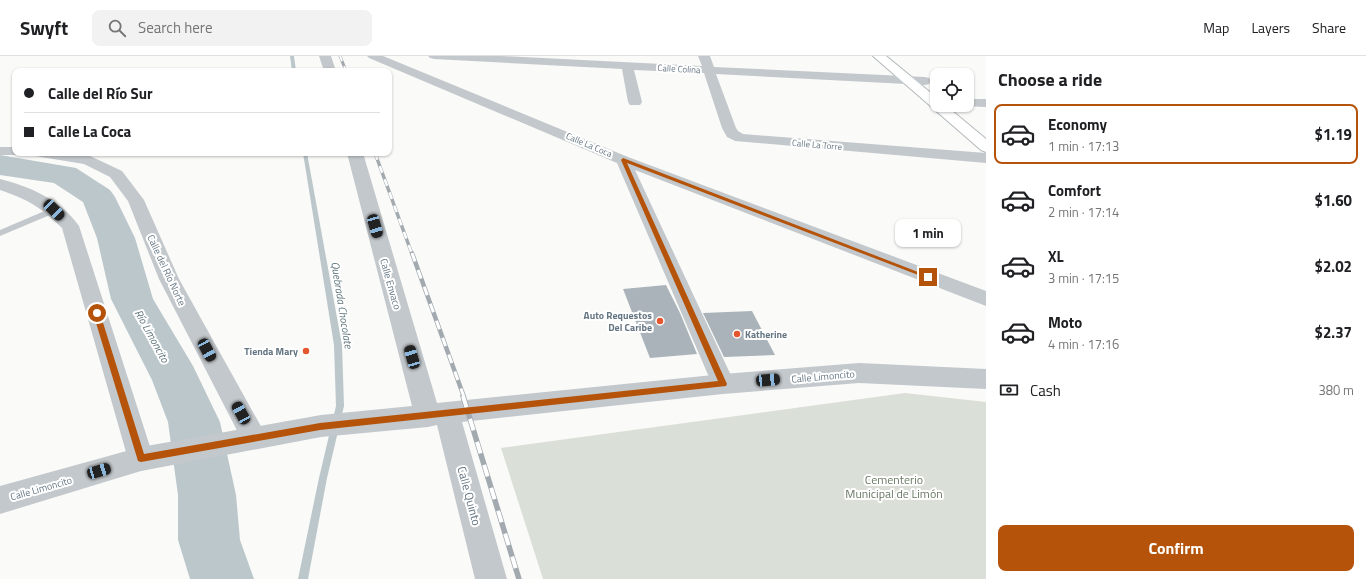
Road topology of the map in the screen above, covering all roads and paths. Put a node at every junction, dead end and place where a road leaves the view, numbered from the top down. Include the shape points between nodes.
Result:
1 (325, 56) edge
2 (373, 56) edge
3 (434, 56) edge
4 (704, 56) edge
5 (879, 56) edge
6 (893, 56) edge
7 (562, 60) edge
8 (627, 66) junction
9 (329, 68) edge
10 (710, 71) junction
11 (909, 81) junction
12 (925, 81) junction
13 (930, 85) edge
14 (635, 102) dead end
15 (974, 102) edge
16 (986, 103) edge
17 (964, 112) edge
18 (986, 130) edge
19 (986, 147) edge
20 (12, 150) edge
21 (0, 151) edge
22 (61, 156) edge
23 (355, 156) edge
24 (986, 158) edge
25 (623, 160) junction
26 (0, 184) edge
27 (54, 210) junction
28 (0, 233) edge
29 (986, 299) edge
30 (986, 379) edge
31 (723, 384) junction
32 (438, 415) junction
33 (244, 440) junction
34 (141, 458) junction
35 (0, 500) edge
36 (491, 579) edge

1 - 9 street
2 - 25 street, Calle La Coca
3 - 7 street, Calle Colina
4 - 10 street, Calle La Torre
5 - 11 highway
6 - 12 highway
7 - 8 street, Calle Colina
8 - 10 street, Calle Colina
8 - 14 street
10 - 11 street, Calle Colina
10 - 24 street, Calle La Torre via 729,128 732,134 740,138
11 - 12 street, Calle Colina
11 - 19 highway
12 - 13 highway
15 - 16 street
17 - 18 highway
20 - 21 street
22 - 33 street, Calle del Río Norte via 88,160 116,174 136,200 169,279
23 - 32 street, Calle Envaco
25 - 29 street, Calle La Coca
25 - 31 street
26 - 27 street via 33,196
27 - 28 lane
27 - 34 street via 70,226
30 - 31 street, Calle Limoncito via 859,373
31 - 32 street, Calle Limoncito
32 - 33 street, Calle Limoncito via 320,426
32 - 36 street, Calle Quinto
33 - 34 street, Calle Limoncito
34 - 35 street, Calle Limoncito

